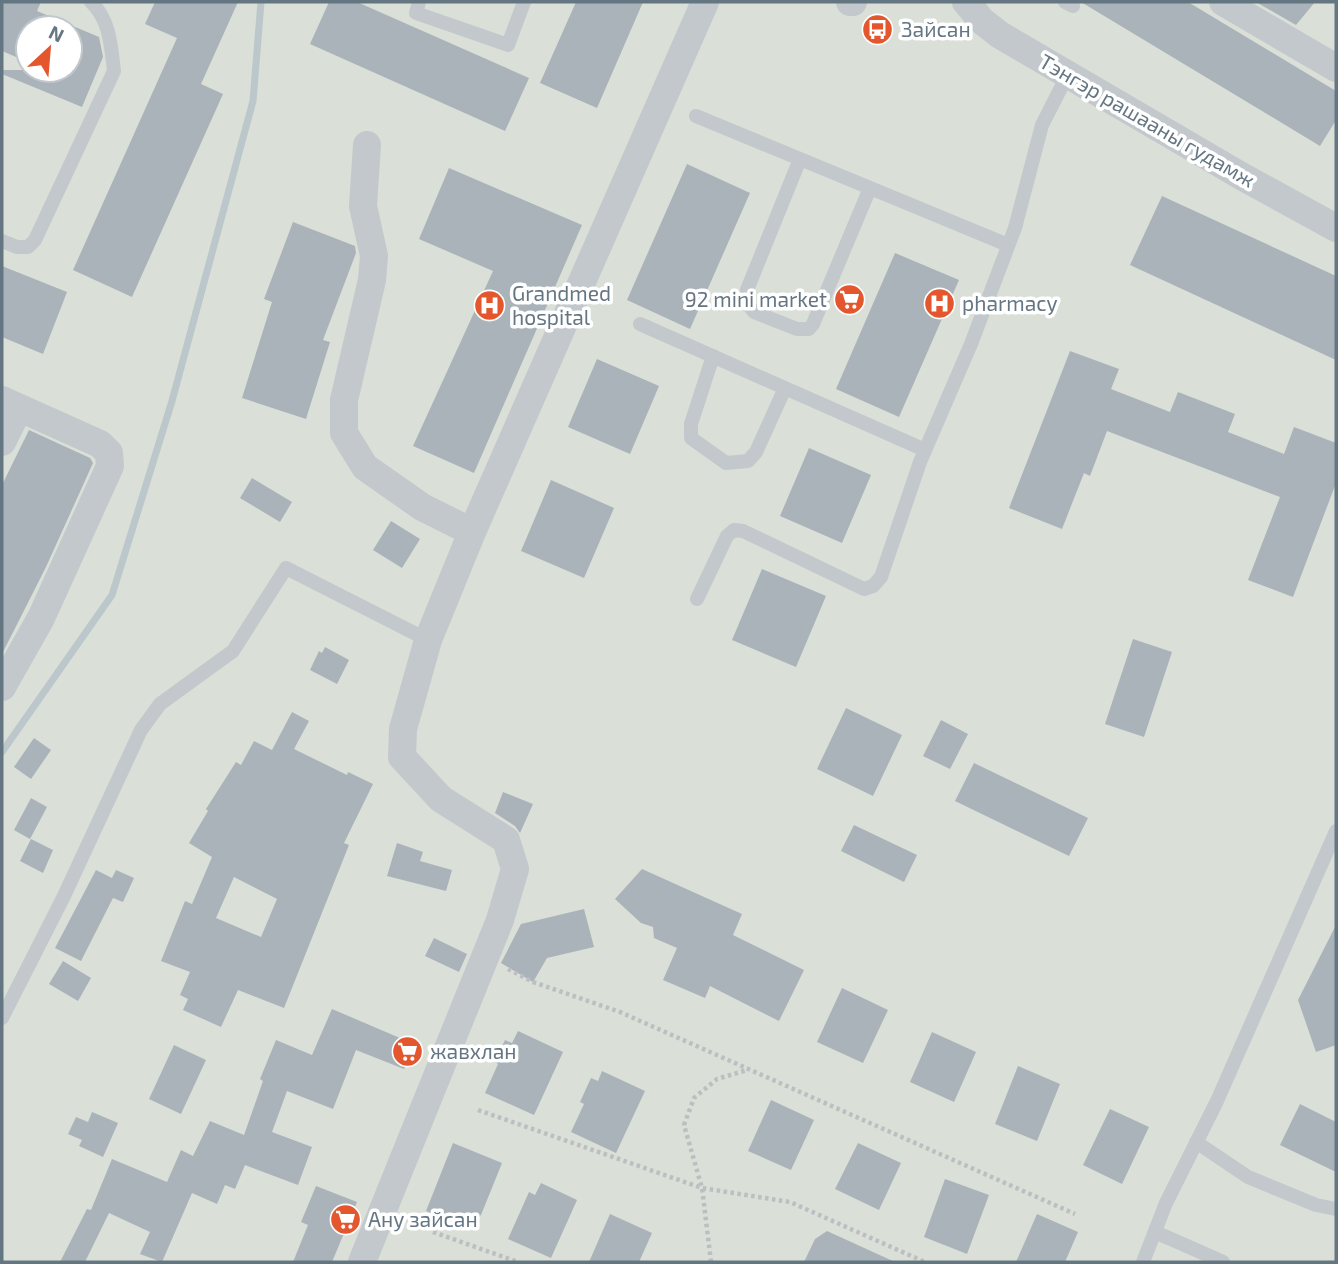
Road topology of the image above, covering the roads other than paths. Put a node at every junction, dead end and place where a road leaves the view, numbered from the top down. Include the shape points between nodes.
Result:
1 (91, 2) edge
2 (419, 2) edge
3 (524, 2) edge
4 (705, 2) edge
5 (966, 2) edge
6 (1223, 2) edge
7 (1336, 68) edge
8 (1068, 74) junction
9 (696, 116) dead end
10 (367, 145) dead end
11 (800, 159) junction
12 (870, 188) junction
13 (1336, 228) edge
14 (2, 241) edge
15 (1008, 245) junction
16 (640, 324) dead end
17 (713, 356) junction
18 (785, 388) junction
19 (10, 404) edge
20 (2, 442) edge
21 (925, 450) junction
22 (472, 532) junction
23 (697, 598) dead end
24 (428, 640) junction
25 (2, 687) edge
26 (1336, 831) edge
27 (2, 1018) edge
28 (1196, 1142) junction
29 (1336, 1209) edge
30 (1155, 1232) junction
31 (362, 1262) edge
32 (1143, 1262) edge
33 (1223, 1262) edge

1 - 14 lane via 104,19 111,40 114,71 35,240 28,247
2 - 3 lane via 416,13 508,45
4 - 22 street
5 - 8 street, Тэнгэр рашааны гудамж via 1000,35
6 - 7 street
8 - 13 street, Тэнгэр рашааны гудамж
8 - 15 lane via 1042,125
9 - 11 lane
10 - 22 street via 363,206 373,256 372,280 344,400 345,433 365,467 422,507
11 - 12 lane
11 - 12 lane via 747,290 747,303 754,312 797,330 813,324
12 - 15 lane
15 - 21 lane
16 - 17 lane
17 - 18 lane
17 - 18 lane via 691,424 691,438 726,463 748,461 757,452
18 - 21 lane
19 - 20 street
19 - 25 street via 100,444 109,453 110,466 41,618
21 - 23 lane via 881,576 873,586 864,589 733,530
22 - 24 street
24 - 27 lane via 286,568 233,651 160,704 141,730
24 - 31 street via 403,729 402,757 440,799 506,840 514,869 500,920 465,996
26 - 28 lane
28 - 29 lane via 1248,1177
28 - 30 lane
30 - 32 lane
30 - 33 lane

